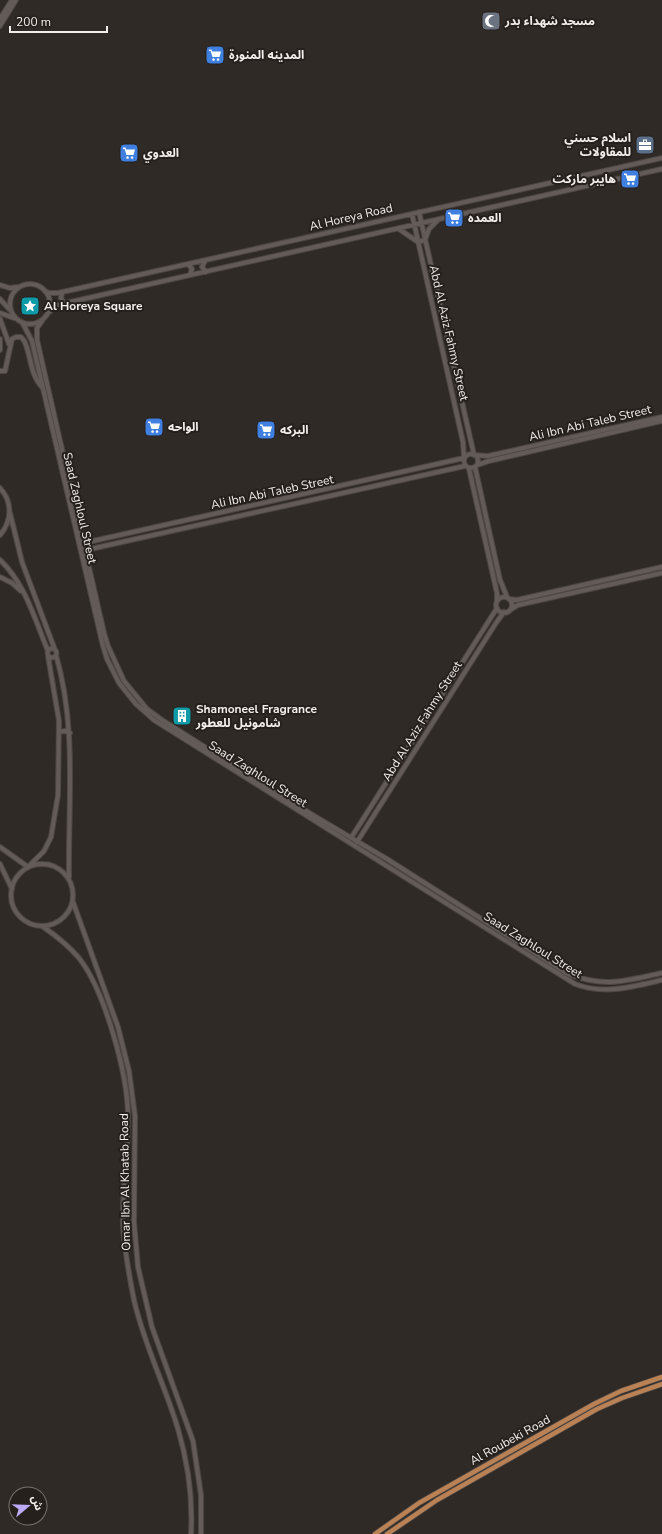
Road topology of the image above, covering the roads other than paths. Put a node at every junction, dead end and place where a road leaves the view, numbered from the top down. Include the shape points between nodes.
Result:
1 (12, 0) edge
2 (16, 0) edge
3 (0, 19) edge
4 (0, 26) edge
5 (662, 158) edge
6 (662, 169) edge
7 (419, 212) junction
8 (412, 214) junction
9 (439, 219) junction
10 (422, 223) junction
11 (414, 225) junction
12 (399, 228) junction
13 (426, 240) junction
14 (418, 242) junction
15 (205, 260) junction
16 (188, 264) junction
17 (206, 272) junction
18 (190, 275) junction
19 (0, 285) edge
20 (20, 286) junction
21 (45, 291) junction
22 (62, 293) junction
23 (0, 299) edge
24 (64, 304) junction
25 (10, 310) junction
26 (48, 312) junction
27 (0, 313) edge
28 (0, 318) edge
29 (15, 319) junction
30 (42, 321) junction
31 (23, 324) junction
32 (0, 338) edge
33 (37, 340) junction
34 (32, 342) junction
35 (10, 347) junction
36 (0, 350) edge
37 (0, 371) edge
38 (42, 387) junction
39 (662, 417) edge
40 (662, 421) edge
41 (637, 425) junction
42 (471, 445) junction
43 (464, 446) junction
44 (474, 455) junction
45 (464, 458) junction
46 (489, 458) junction
47 (65, 459) junction
48 (59, 460) junction
49 (454, 462) junction
50 (476, 466) junction
51 (467, 467) junction
52 (456, 468) junction
53 (477, 474) junction
54 (471, 476) junction
55 (0, 488) edge
56 (10, 513) junction
57 (0, 535) edge
58 (99, 540) junction
59 (84, 543) junction
60 (100, 546) junction
61 (86, 550) junction
62 (0, 560) edge
63 (662, 568) edge
64 (662, 573) edge
65 (0, 577) edge
66 (502, 587) junction
67 (496, 588) junction
68 (25, 596) junction
69 (508, 598) junction
70 (522, 599) junction
71 (497, 601) junction
72 (524, 604) junction
73 (497, 608) junction
74 (510, 610) junction
75 (504, 612) junction
76 (490, 620) junction
77 (496, 623) junction
78 (54, 650) junction
79 (48, 651) junction
80 (56, 655) junction
81 (48, 656) junction
82 (59, 732) junction
83 (70, 735) junction
84 (60, 738) junction
85 (203, 749) junction
86 (313, 818) junction
87 (361, 823) junction
88 (366, 827) junction
89 (351, 838) junction
90 (357, 842) junction
91 (0, 847) edge
92 (0, 864) edge
93 (29, 866) junction
94 (68, 877) junction
95 (12, 889) junction
96 (73, 902) junction
97 (42, 926) junction
98 (508, 939) junction
99 (662, 973) edge
100 (662, 980) edge
101 (662, 1377) edge
102 (662, 1384) edge
103 (191, 1534) edge
104 (201, 1534) edge
105 (375, 1534) edge
106 (387, 1534) edge

1 - 3 street
2 - 4 street
5 - 7 street, Al Horeya Road
6 - 9 street, Al Horeya Road
7 - 8 street, Al Horeya Road
7 - 10 street, Abd Al Aziz Fahmy Street
8 - 11 street, Abd Al Aziz Fahmy Street
8 - 15 street, Al Horeya Road
9 - 10 street, Al Horeya Road
9 - 13 street via 429,229
10 - 11 street, Al Horeya Road
10 - 13 street, Abd Al Aziz Fahmy Street
11 - 12 street, Al Horeya Road
11 - 14 street, Abd Al Aziz Fahmy Street
12 - 14 street
12 - 17 street, Al Horeya Road
13 - 14 street
13 - 42 street, Abd Al Aziz Fahmy Street
14 - 43 street, Abd Al Aziz Fahmy Street
15 - 16 street, Al Horeya Road
15 - 17 street via 202,268
16 - 18 street via 192,269
16 - 22 street, Al Horeya Road
17 - 18 street, Al Horeya Road
18 - 24 street, Al Horeya Road
19 - 20 street via 10,288
20 - 21 street via 36,285
20 - 25 street via 12,294
21 - 22 street, Al Horeya Road
21 - 26 street via 50,301
22 - 24 street
23 - 25 street
24 - 26 street, Al Horeya Road via 57,305
25 - 29 street
26 - 30 street
27 - 29 street
28 - 35 street
29 - 31 street
30 - 31 street
30 - 33 street, Saad Zaghloul Street via 37,328
31 - 34 street, Saad Zaghloul Street
32 - 36 street
33 - 34 street
33 - 47 street, Saad Zaghloul Street
34 - 38 street, Saad Zaghloul Street
35 - 37 street via 5,371
35 - 38 street via 14,338 23,338 34,377
38 - 48 street, Saad Zaghloul Street
39 - 41 street, Ali Ibn Abi Taleb Street
40 - 41 street, Ali Ibn Abi Taleb Street
41 - 46 street, Ali Ibn Abi Taleb Street
42 - 43 street
42 - 44 street, Abd Al Aziz Fahmy Street
43 - 45 street, Abd Al Aziz Fahmy Street
44 - 45 street via 469,454
44 - 46 street, Ali Ibn Abi Taleb Street
44 - 50 street via 478,460
45 - 49 street, Ali Ibn Abi Taleb Street
45 - 51 street
46 - 50 street, Ali Ibn Abi Taleb Street
47 - 48 street
47 - 59 street, Saad Zaghloul Street
48 - 85 street, Saad Zaghloul Street via 95,619 112,672 127,694 144,712
49 - 52 street
49 - 58 street, Ali Ibn Abi Taleb Street
50 - 51 street
50 - 53 street
51 - 52 street, Ali Ibn Abi Taleb Street
51 - 54 street
52 - 60 street, Ali Ibn Abi Taleb Street
53 - 54 street
53 - 66 street
54 - 67 street
55 - 56 street via 8,501
56 - 57 street via 7,526
56 - 78 street via 22,562
58 - 59 street, Ali Ibn Abi Taleb Street
58 - 60 street
59 - 61 street, Saad Zaghloul Street
60 - 61 street, Ali Ibn Abi Taleb Street
61 - 85 street, Saad Zaghloul Street via 104,633 124,681 147,709
62 - 68 street via 10,570
63 - 70 street
64 - 72 street
65 - 68 street via 12,583
66 - 67 street
66 - 69 street
67 - 71 street
68 - 79 street
69 - 70 street
69 - 71 street via 500,598
69 - 74 street via 512,604
70 - 72 street
71 - 73 street
72 - 74 street
73 - 75 street
73 - 76 street, Abd Al Aziz Fahmy Street
74 - 75 street
75 - 77 street, Abd Al Aziz Fahmy Street
76 - 77 street
76 - 87 street, Abd Al Aziz Fahmy Street
77 - 88 street, Abd Al Aziz Fahmy Street
78 - 79 street
78 - 80 street
79 - 81 street
80 - 81 street via 52,658
80 - 83 street
81 - 82 street
82 - 83 street via 65,731
82 - 84 street
83 - 84 street via 65,739
83 - 94 street
84 - 93 street via 53,830 44,851
85 - 86 street, Saad Zaghloul Street
86 - 89 street, Saad Zaghloul Street
86 - 98 street, Saad Zaghloul Street
87 - 88 street
87 - 89 street, Abd Al Aziz Fahmy Street
88 - 90 street, Abd Al Aziz Fahmy Street
89 - 90 street, Saad Zaghloul Street
90 - 98 street, Saad Zaghloul Street
91 - 93 street
92 - 95 street
93 - 94 street via 47,863 63,870
93 - 95 street via 16,878
94 - 96 street via 73,887
95 - 97 street via 12,900 18,914 28,922
96 - 97 street via 62,919
96 - 104 street, Omar Ibn Al Khatab Road via 118,1027 129,1071 134,1116 134,1218 138,1267 152,1327 193,1441 201,1495
97 - 103 street, Omar Ibn Al Khatab Road via 68,946 87,971 103,1007 119,1058 128,1116 123,1219 126,1255 139,1320 184,1452 191,1498
98 - 99 street, Saad Zaghloul Street via 568,974 585,980 615,982
98 - 100 street, Saad Zaghloul Street via 563,977 592,990 620,989
101 - 105 main road, Al Roubeki Road via 621,1391 594,1404 419,1503
102 - 106 main road, Al Roubeki Road via 597,1409 437,1500

